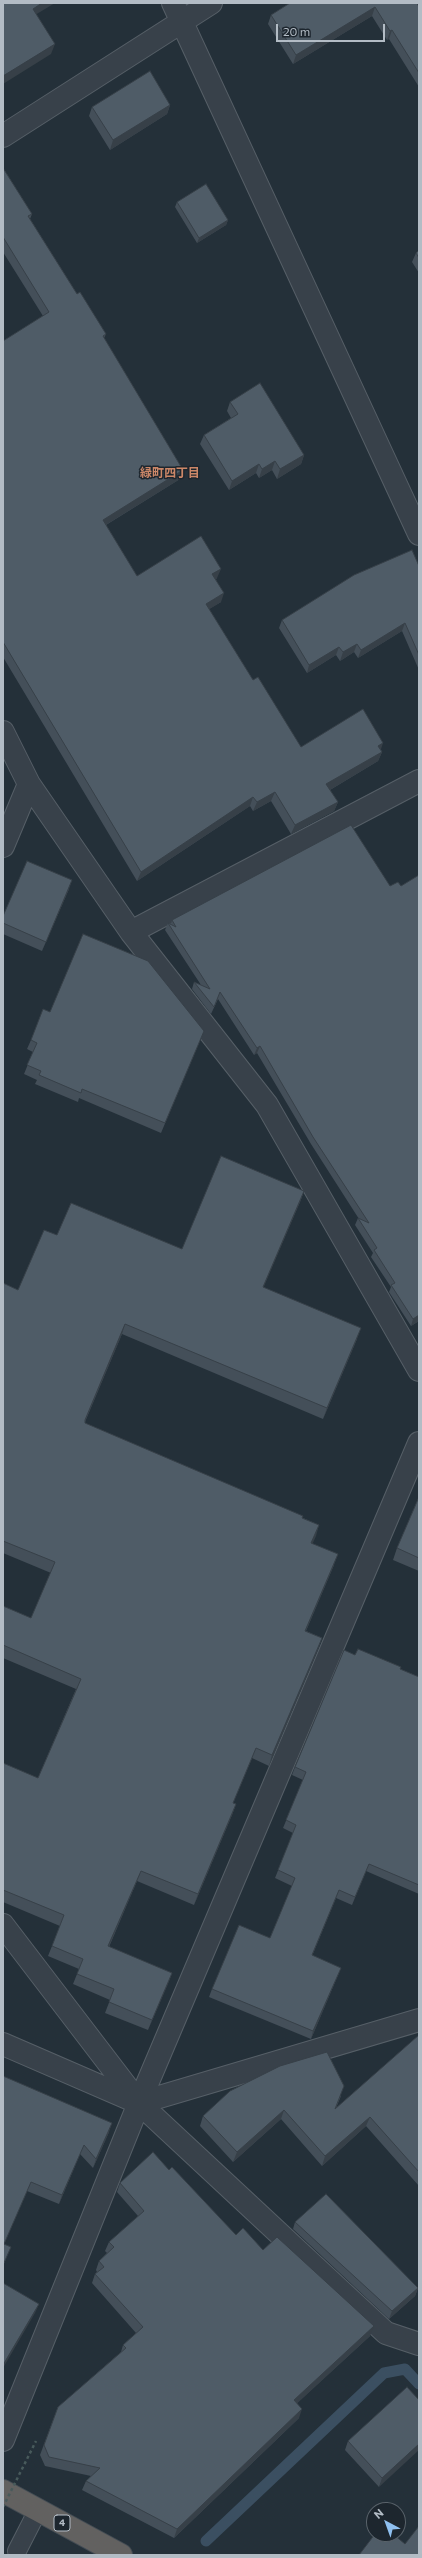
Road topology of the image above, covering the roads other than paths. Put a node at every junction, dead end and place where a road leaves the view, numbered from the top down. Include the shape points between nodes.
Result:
1 (211, 3) edge
2 (178, 12) edge
3 (3, 136) edge
4 (419, 534) edge
5 (3, 732) edge
6 (419, 781) edge
7 (29, 784) junction
8 (3, 846) edge
9 (131, 932) junction
10 (419, 1370) edge
11 (419, 1443) edge
12 (3, 1926) edge
13 (419, 2020) edge
14 (3, 2044) edge
15 (139, 2103) junction
16 (419, 2344) edge
17 (3, 2440) edge
18 (3, 2491) edge
19 (38, 2510) junction
20 (17, 2550) dead end
21 (121, 2555) edge

1 - 2 street
2 - 3 street
2 - 4 street
5 - 7 street
6 - 9 street
7 - 8 street
7 - 9 street
9 - 10 street via 266,1105
11 - 15 street
12 - 15 street
13 - 15 street
14 - 15 street
15 - 16 street via 386,2333
15 - 17 street
18 - 19 highway, 4
19 - 20 lane
19 - 21 highway, 4

